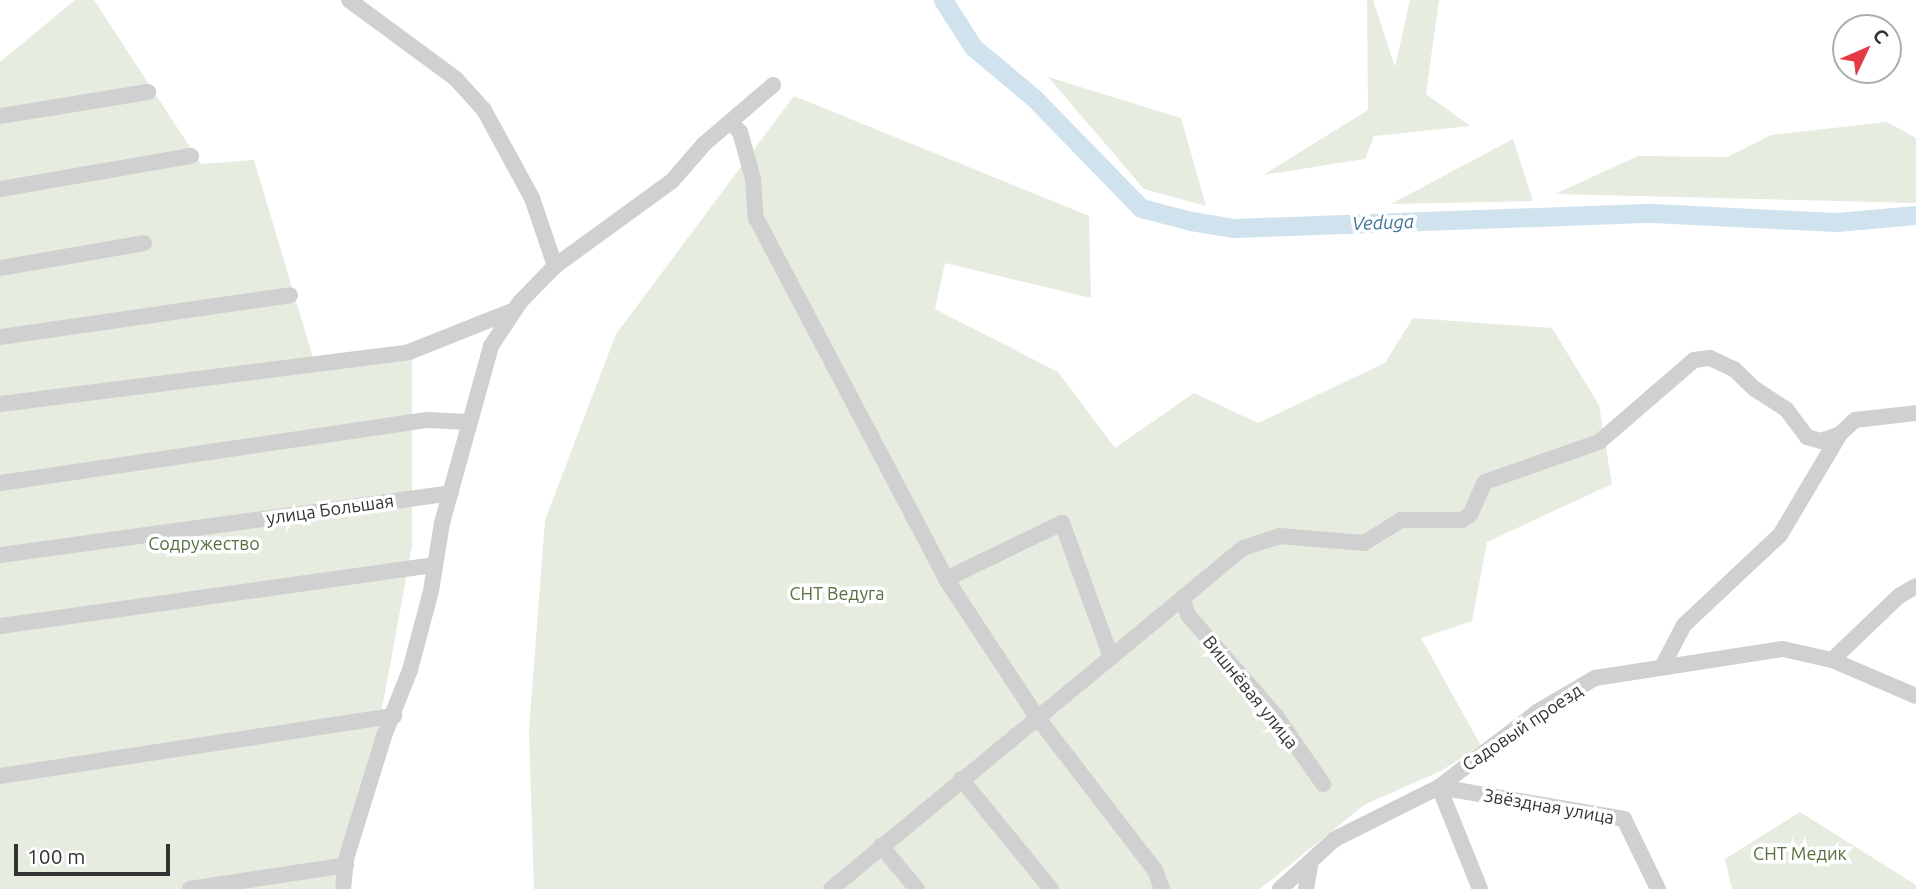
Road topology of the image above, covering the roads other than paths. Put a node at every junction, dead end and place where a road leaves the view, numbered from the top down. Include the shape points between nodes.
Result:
1 (349, 0) edge
2 (773, 85) dead end
3 (148, 92) dead end
4 (0, 116) edge
5 (731, 123) junction
6 (191, 156) dead end
7 (0, 189) edge
8 (144, 243) dead end
9 (555, 266) junction
10 (0, 268) edge
11 (290, 295) dead end
12 (515, 310) junction
13 (0, 337) edge
14 (0, 404) edge
15 (1916, 413) edge
16 (467, 422) junction
17 (1840, 434) junction
18 (0, 483) edge
19 (451, 493) junction
20 (0, 555) edge
21 (436, 565) junction
22 (946, 579) junction
23 (1916, 586) edge
24 (1182, 598) junction
25 (0, 626) edge
26 (1111, 657) junction
27 (1832, 660) junction
28 (1662, 667) junction
29 (1916, 696) edge
30 (394, 716) junction
31 (1037, 717) junction
32 (0, 776) edge
33 (961, 779) junction
34 (1323, 785) dead end
35 (1439, 787) junction
36 (881, 846) junction
37 (346, 865) junction
38 (1310, 866) junction
39 (190, 889) edge
40 (343, 889) edge
41 (831, 889) edge
42 (917, 889) edge
43 (1051, 889) edge
44 (1162, 889) edge
45 (1280, 889) edge
46 (1306, 889) edge
47 (1480, 889) edge
48 (1658, 889) edge

1 - 9 street via 456,79 484,110 532,198
2 - 5 street
3 - 4 street
5 - 9 street via 704,144 673,181
5 - 22 street via 740,132 753,179 756,218
6 - 7 street
8 - 10 street
9 - 12 street
11 - 13 street
12 - 14 street via 409,352
12 - 16 street via 491,346
15 - 17 street via 1855,420
16 - 18 street via 428,420
16 - 19 street
17 - 24 street via 1821,441 1807,437 1786,409 1734,369 1710,358 1694,360 1599,442 1485,482 1471,515 1462,520 1401,520 1364,542 1280,536 1243,548
17 - 28 street via 1780,536 1684,625
19 - 20 street, улица Большая
19 - 21 street
21 - 25 street
21 - 30 street
22 - 26 street via 1062,523
22 - 31 street
23 - 27 street via 1899,596
24 - 26 street
24 - 34 street, Вишнёвая улица via 1188,615 1276,716
26 - 31 street
27 - 28 street, Садовый проезд via 1783,649
27 - 29 street, Садовый проезд
28 - 35 street, Садовый проезд via 1595,678 1537,712
30 - 32 street
30 - 37 street
31 - 33 street
31 - 44 street via 1133,840
33 - 36 street
33 - 43 street
35 - 38 street, Садовый проезд via 1335,839
35 - 47 street
35 - 48 street, Звёздная улица via 1624,819
36 - 41 street
36 - 42 street
37 - 39 street
37 - 40 street
38 - 45 street, Садовый проезд
38 - 46 street

